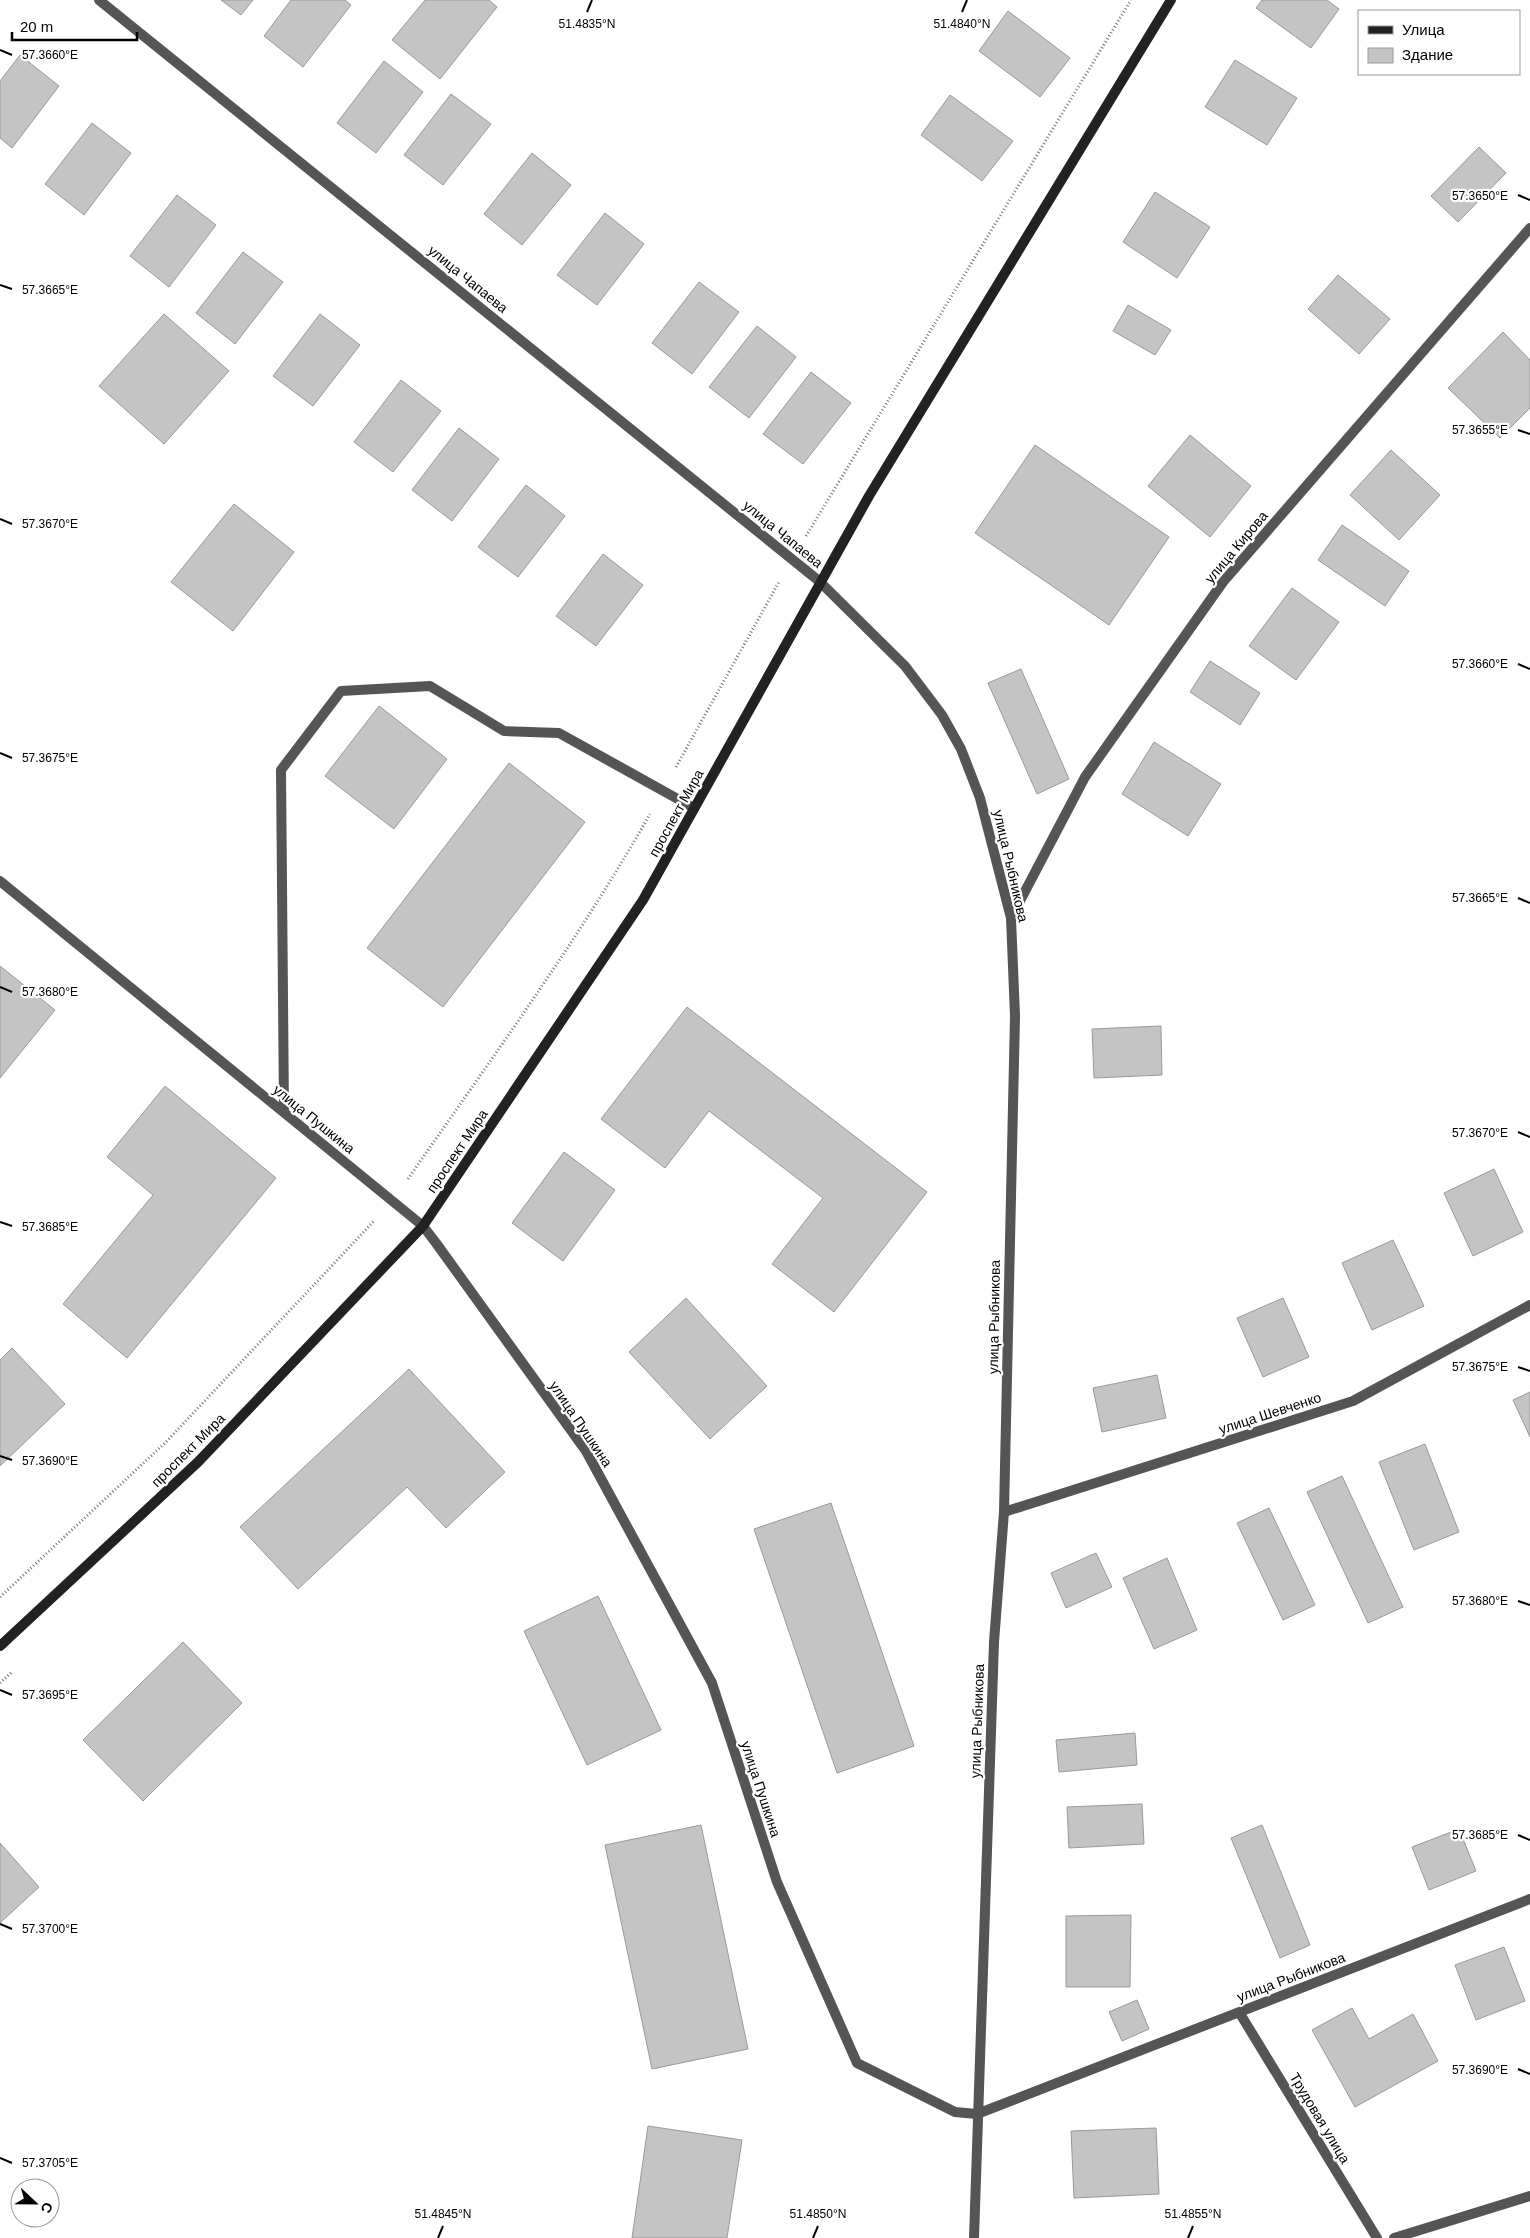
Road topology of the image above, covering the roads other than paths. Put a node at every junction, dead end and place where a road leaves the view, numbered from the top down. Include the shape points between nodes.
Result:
1 (99, 0) edge
2 (1172, 0) edge
3 (1530, 228) edge
4 (819, 581) junction
5 (694, 808) junction
6 (0, 881) edge
7 (1011, 918) junction
8 (284, 1112) junction
9 (423, 1226) junction
10 (1530, 1305) edge
11 (1004, 1512) junction
12 (0, 1646) edge
13 (1530, 1899) edge
14 (1239, 2012) junction
15 (977, 2114) junction
16 (1530, 2196) edge
17 (974, 2238) edge
18 (1377, 2238) edge
19 (1394, 2238) edge

1 - 4 street, улица Чапаева
2 - 4 main road, проспект Мира
3 - 7 street, улица Кирова via 1222,582 1085,777
4 - 5 main road, проспект Мира
4 - 7 street, улица Рыбникова via 905,666 961,749 980,798
5 - 8 street via 559,733 504,731 430,686 341,691 281,770
5 - 9 main road, проспект Мира via 643,900
6 - 8 street, улица Пушкина
7 - 11 street, улица Рыбникова via 1016,1016
8 - 9 street, улица Пушкина
9 - 12 main road, проспект Мира via 198,1462
9 - 15 street, улица Пушкина via 586,1451 712,1683 777,1882 857,2063 955,2112
10 - 11 street, улица Шевченко via 1353,1401
11 - 15 street, улица Рыбникова via 994,1642
13 - 14 street, улица Рыбникова
14 - 15 street, улица Рыбникова
14 - 18 street, Трудовая улица
15 - 17 street, улица Рыбникова
16 - 19 street

